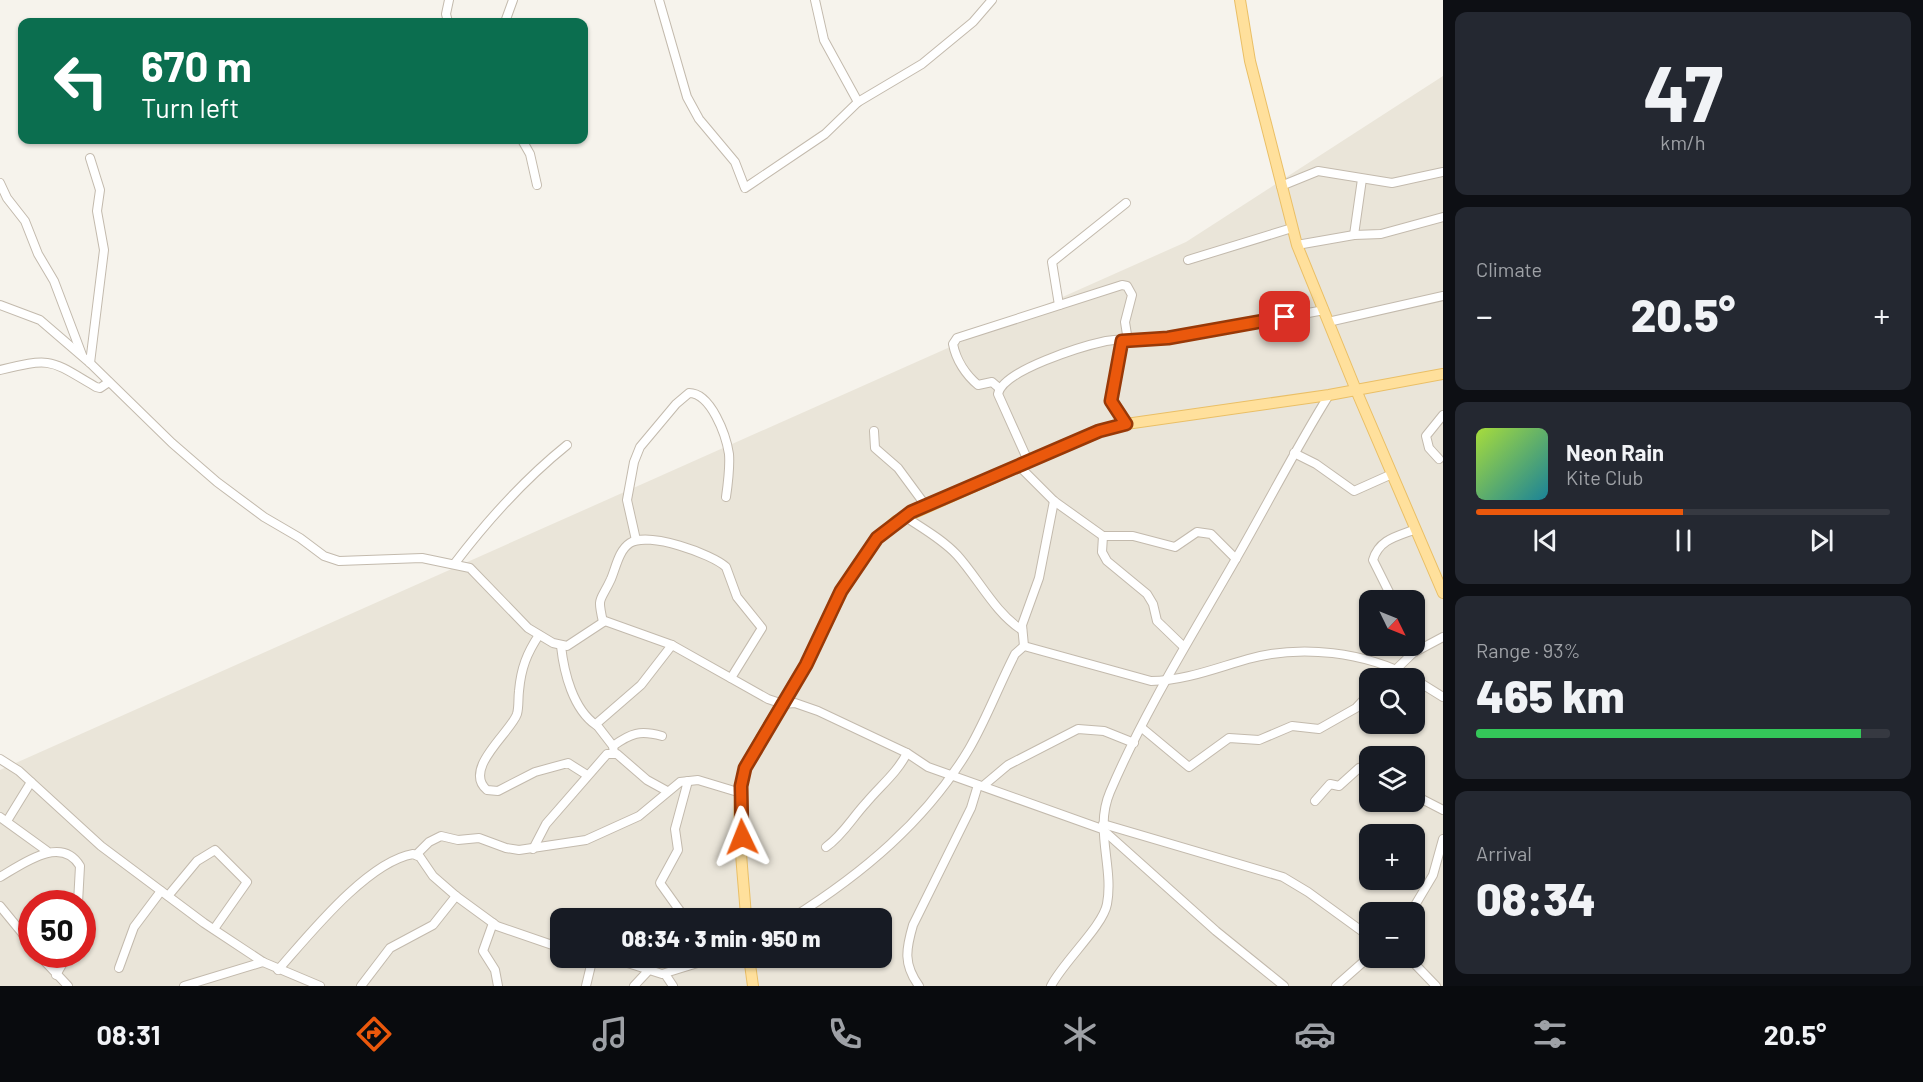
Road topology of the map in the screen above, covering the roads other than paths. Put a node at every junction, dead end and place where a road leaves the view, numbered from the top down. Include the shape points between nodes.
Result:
1 (448, 0) edge
2 (513, 0) edge
3 (659, 0) edge
4 (815, 0) edge
5 (992, 0) edge
6 (1240, 0) edge
7 (447, 18) edge
8 (506, 18) edge
9 (858, 102) junction
10 (524, 144) edge
11 (90, 158) dead end
12 (1443, 172) edge
13 (1362, 179) junction
14 (0, 183) edge
15 (537, 185) dead end
16 (1281, 186) junction
17 (1126, 203) dead end
18 (1443, 217) edge
19 (1292, 228) junction
20 (1354, 235) junction
21 (1297, 245) junction
22 (1188, 260) dead end
23 (1056, 286) junction
24 (1443, 296) edge
25 (1070, 301) junction
26 (0, 304) edge
27 (1059, 304) junction
28 (1324, 310) junction
29 (1328, 322) junction
30 (1125, 341) junction
31 (82, 356) junction
32 (90, 363) junction
33 (0, 370) edge
34 (1443, 374) edge
35 (109, 382) junction
36 (999, 388) junction
37 (1356, 390) junction
38 (1329, 395) junction
39 (1443, 415) edge
40 (1126, 424) junction
41 (874, 431) dead end
42 (567, 445) dead end
43 (1294, 453) junction
44 (1442, 460) edge
45 (1025, 465) junction
46 (1392, 474) junction
47 (726, 497) dead end
48 (1054, 501) junction
49 (926, 506) junction
50 (904, 516) junction
51 (1416, 529) junction
52 (1102, 536) junction
53 (636, 540) junction
54 (1236, 559) junction
55 (455, 562) junction
56 (1388, 590) edge
57 (1443, 593) edge
58 (603, 621) junction
59 (1022, 630) junction
60 (539, 635) junction
61 (1443, 637) edge
62 (1425, 644) edge
63 (672, 645) junction
64 (561, 646) junction
65 (1024, 646) junction
66 (1184, 647) junction
67 (1393, 668) edge
68 (731, 678) junction
69 (1167, 681) junction
70 (1425, 685) edge
71 (1443, 697) edge
72 (783, 704) junction
73 (1359, 705) edge
74 (596, 725) junction
75 (1142, 729) junction
76 (662, 736) dead end
77 (1134, 743) junction
78 (614, 750) junction
79 (907, 753) junction
80 (0, 759) edge
81 (1359, 768) edge
82 (953, 774) junction
83 (587, 775) junction
84 (688, 781) junction
85 (31, 782) junction
86 (981, 785) junction
87 (667, 790) junction
88 (741, 793) junction
89 (1315, 801) dead end
90 (1425, 801) edge
91 (1443, 810) edge
92 (4, 819) edge
93 (1103, 826) junction
94 (1443, 839) edge
95 (826, 847) dead end
96 (533, 849) junction
97 (47, 851) junction
98 (416, 855) junction
99 (0, 877) edge
100 (78, 890) edge
101 (165, 893) junction
102 (456, 896) junction
103 (1417, 902) edge
104 (0, 906) edge
105 (678, 908) edge
106 (746, 908) edge
107 (808, 908) edge
108 (493, 923) junction
109 (18, 928) edge
110 (214, 929) junction
111 (1359, 929) edge
112 (550, 944) edge
113 (263, 962) junction
114 (1359, 966) edge
115 (50, 968) edge
116 (60, 968) edge
117 (119, 968) dead end
118 (590, 968) edge
119 (640, 968) edge
120 (683, 968) edge
121 (751, 968) edge
122 (1419, 968) edge
123 (278, 970) junction
124 (648, 971) junction
125 (665, 974) junction
126 (56, 975) junction
127 (68, 986) edge
128 (184, 986) edge
129 (320, 986) edge
130 (361, 986) edge
131 (498, 986) edge
132 (586, 986) edge
133 (634, 986) edge
134 (673, 986) edge
135 (753, 986) edge
136 (919, 986) edge
137 (1051, 986) edge
138 (1284, 986) edge
139 (1336, 986) edge
140 (1436, 986) edge

1 - 7 street
2 - 8 street
3 - 9 street via 692,109 735,162 745,188 825,134
4 - 9 street via 824,40
5 - 9 street via 922,64
6 - 16 main road via 1250,61
10 - 15 street
11 - 32 street via 100,190 97,211 104,250
12 - 13 street via 1392,183
13 - 16 street via 1318,171
13 - 20 street
14 - 31 street via 25,221 54,281
16 - 19 main road
17 - 23 street via 1052,262
18 - 20 street via 1381,234
19 - 21 main road
19 - 22 street
20 - 21 street
21 - 28 main road
23 - 25 street
23 - 27 street
24 - 29 street
25 - 27 street
25 - 30 street via 1127,286 1132,299 1125,322
26 - 31 street via 40,320
27 - 36 street via 954,341 954,350 974,382 981,386 993,383
28 - 29 main road
28 - 30 street via 1168,338
29 - 37 main road
30 - 36 street via 1107,341 1050,358
30 - 40 street via 1111,401
31 - 32 street
32 - 35 street
33 - 35 street via 44,361 96,387
34 - 37 main road
35 - 55 street via 172,443 264,517 324,556 339,561 422,558
36 - 45 street via 998,397
37 - 38 main road
37 - 46 main road
38 - 40 main road
38 - 43 street
39 - 44 street via 1426,436 1429,448
40 - 45 main road via 1099,431
41 - 49 street via 875,448 898,468
42 - 55 street via 528,477
43 - 46 street via 1354,491
43 - 54 street
45 - 48 street
45 - 49 main road
46 - 51 main road
47 - 53 street via 729,454 725,439 706,401 700,394 689,393 640,447 634,462 627,500
48 - 52 street
48 - 59 street via 1039,578
49 - 50 main road
50 - 59 street via 944,543
50 - 72 main road via 877,538 861,558
51 - 56 street via 1385,542 1375,553 1373,560
51 - 57 main road
52 - 54 street via 1133,536 1175,547 1197,532 1211,534
52 - 66 street via 1102,552 1107,561 1147,594 1157,621
53 - 58 street via 621,554 598,601
53 - 68 street via 691,549 726,567 737,597 762,628
54 - 66 street
55 - 60 street via 483,578
58 - 63 street
58 - 64 street via 590,633
59 - 65 street
60 - 64 street
60 - 83 street via 526,654 517,714 489,751 482,784 496,792 535,772 568,763
61 - 62 street
63 - 68 street
63 - 74 street via 641,685
64 - 74 street via 567,678 578,705
65 - 69 street via 1150,681
65 - 82 street via 1015,654 985,720
66 - 69 street
67 - 69 street via 1355,656 1301,652 1252,658
68 - 72 street
69 - 75 street
70 - 71 street
72 - 79 street via 795,703 818,711
72 - 88 main road via 745,768
73 - 75 street via 1319,729 1292,726 1259,740 1228,738 1189,767
74 - 78 street
75 - 77 street
76 - 78 street via 635,732
77 - 86 street via 1104,731 1078,729 1008,765
77 - 93 street via 1108,796
78 - 83 street
78 - 87 street via 647,780
79 - 82 street via 928,767
79 - 95 street via 849,826
80 - 85 street
81 - 89 street via 1338,787 1330,784
82 - 86 street
82 - 107 street via 869,866
83 - 96 street via 546,824
84 - 87 street
84 - 88 street
84 - 105 street via 675,829 678,850 660,883
85 - 92 street
85 - 101 street via 101,846
86 - 93 street
86 - 136 street via 913,925 906,963
87 - 96 street via 627,823 586,840
88 - 106 main road
90 - 91 street
92 - 97 street
93 - 111 street via 1283,877
93 - 137 street via 1108,868 1106,911
93 - 138 street via 1216,931
94 - 103 street via 1433,875
96 - 98 street via 506,848 479,838 458,840 441,836
97 - 99 street
97 - 100 street via 60,853 79,864
98 - 102 street
98 - 123 street via 405,856 362,881
101 - 110 street
101 - 110 street via 197,861 215,850 247,882
101 - 117 street via 134,927
102 - 108 street
102 - 130 street via 433,925 390,948
104 - 109 street
108 - 112 street
108 - 131 street via 483,951 495,970
110 - 113 street
113 - 123 street
113 - 128 street
114 - 139 street
115 - 126 street
116 - 126 street
118 - 132 street
119 - 124 street
120 - 125 street
121 - 135 main road
122 - 140 street
123 - 129 street
124 - 125 street
124 - 133 street
125 - 134 street
126 - 127 street

